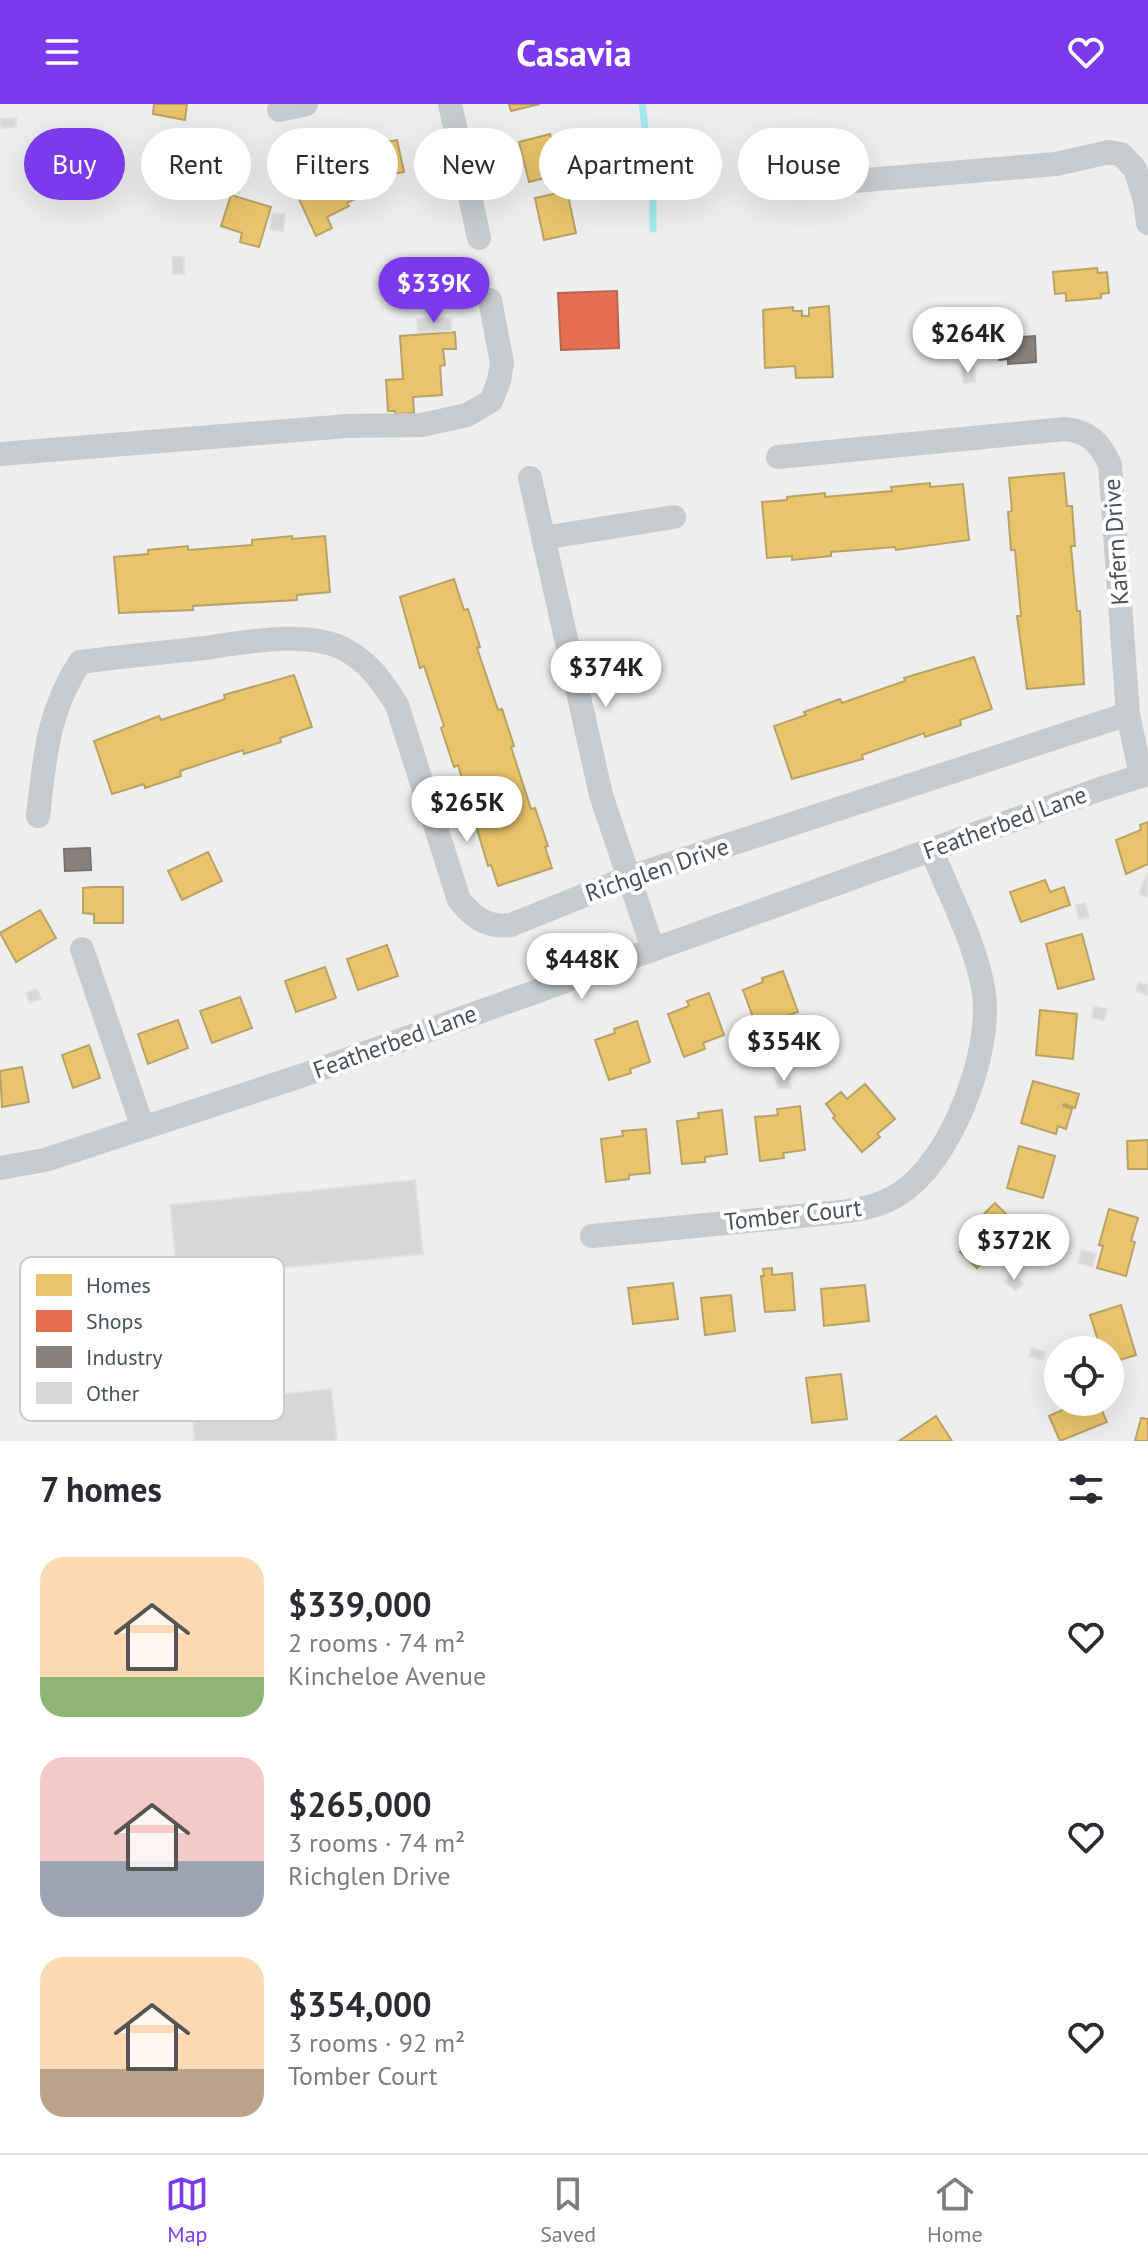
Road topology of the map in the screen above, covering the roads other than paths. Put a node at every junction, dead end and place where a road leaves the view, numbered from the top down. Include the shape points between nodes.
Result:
1 (306, 104) edge
2 (450, 104) edge
3 (279, 110) dead end
4 (869, 180) edge
5 (1148, 223) edge
6 (479, 238) dead end
7 (490, 300) dead end
8 (0, 454) edge
9 (778, 457) dead end
10 (530, 478) dead end
11 (674, 517) dead end
12 (543, 538) junction
13 (1128, 714) junction
14 (1144, 775) edge
15 (38, 816) dead end
16 (931, 849) junction
17 (627, 878) junction
18 (82, 949) dead end
19 (653, 949) junction
20 (143, 1128) junction
21 (0, 1168) edge
22 (592, 1236) dead end

1 - 3 street
2 - 6 street
4 - 5 street via 1056,164 1109,152 1121,154 1135,169
7 - 8 street via 502,363 499,381 491,401 467,415 422,425 348,426
9 - 13 street, Kafern Drive via 1065,429 1094,439 1110,465
10 - 12 street
11 - 12 street
12 - 17 street via 601,795
13 - 14 street, Kafern Drive
13 - 17 street, Richglen Drive
14 - 16 street, Featherbed Lane
15 - 17 street, Richglen Drive via 47,737 80,662 280,639 316,641 363,661 397,705 459,900 471,913 495,927 511,925
16 - 19 street, Featherbed Lane
16 - 22 street, Tomber Court via 977,961 984,995 985,1030 977,1061 941,1154 898,1195 873,1207
17 - 19 street
18 - 20 street
19 - 20 street, Featherbed Lane
20 - 21 street, Featherbed Lane via 45,1160

